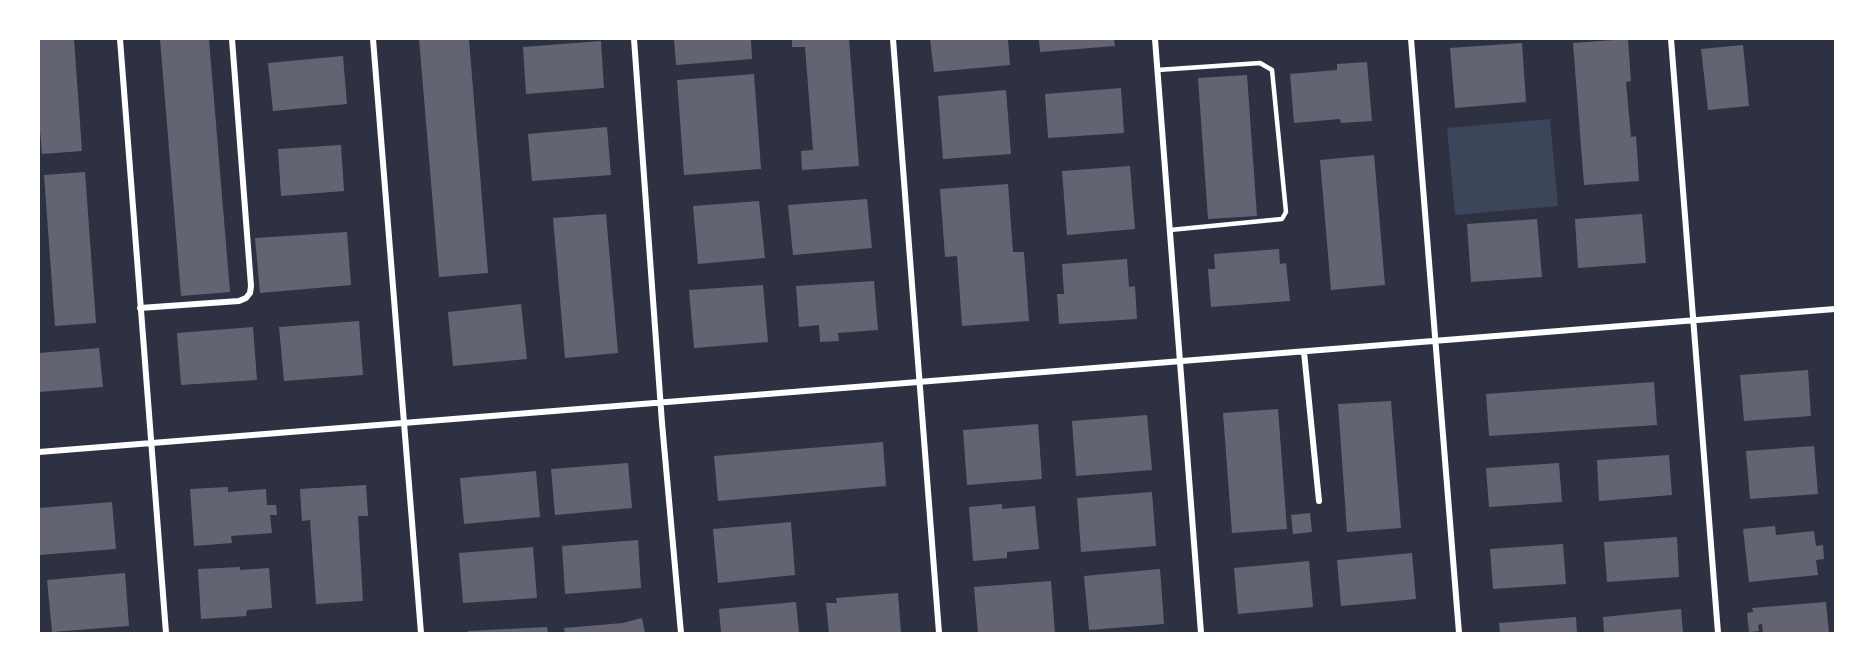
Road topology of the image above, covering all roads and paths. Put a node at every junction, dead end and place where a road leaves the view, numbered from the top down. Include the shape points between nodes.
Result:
1 (120, 39) edge
2 (232, 39) edge
3 (373, 39) edge
4 (634, 39) edge
5 (893, 39) edge
6 (1155, 39) edge
7 (1411, 39) edge
8 (1671, 39) edge
9 (1157, 70) junction
10 (1170, 230) junction
11 (140, 308) junction
12 (1835, 309) edge
13 (1692, 321) junction
14 (1434, 341) junction
15 (1305, 351) junction
16 (1180, 362) junction
17 (920, 382) junction
18 (661, 403) junction
19 (403, 423) junction
20 (150, 444) junction
21 (39, 452) edge
22 (1319, 501) dead end
23 (166, 633) edge
24 (421, 633) edge
25 (681, 633) edge
26 (939, 633) edge
27 (1201, 633) edge
28 (1459, 633) edge
29 (1718, 633) edge

1 - 11 street
2 - 11 street via 250,293 239,301
3 - 19 street
4 - 18 street
5 - 17 street
6 - 9 street
7 - 14 street
8 - 13 street
9 - 10 street
9 - 10 lane via 1260,63 1272,70 1286,212 1282,219
10 - 16 street
11 - 20 street
12 - 13 street
13 - 14 street
13 - 29 street
14 - 15 street
14 - 28 street
15 - 16 street
15 - 22 street
16 - 17 street
16 - 27 street
17 - 18 street
17 - 26 street
18 - 19 street
18 - 25 street
19 - 20 street
19 - 24 street
20 - 21 street
20 - 23 street

